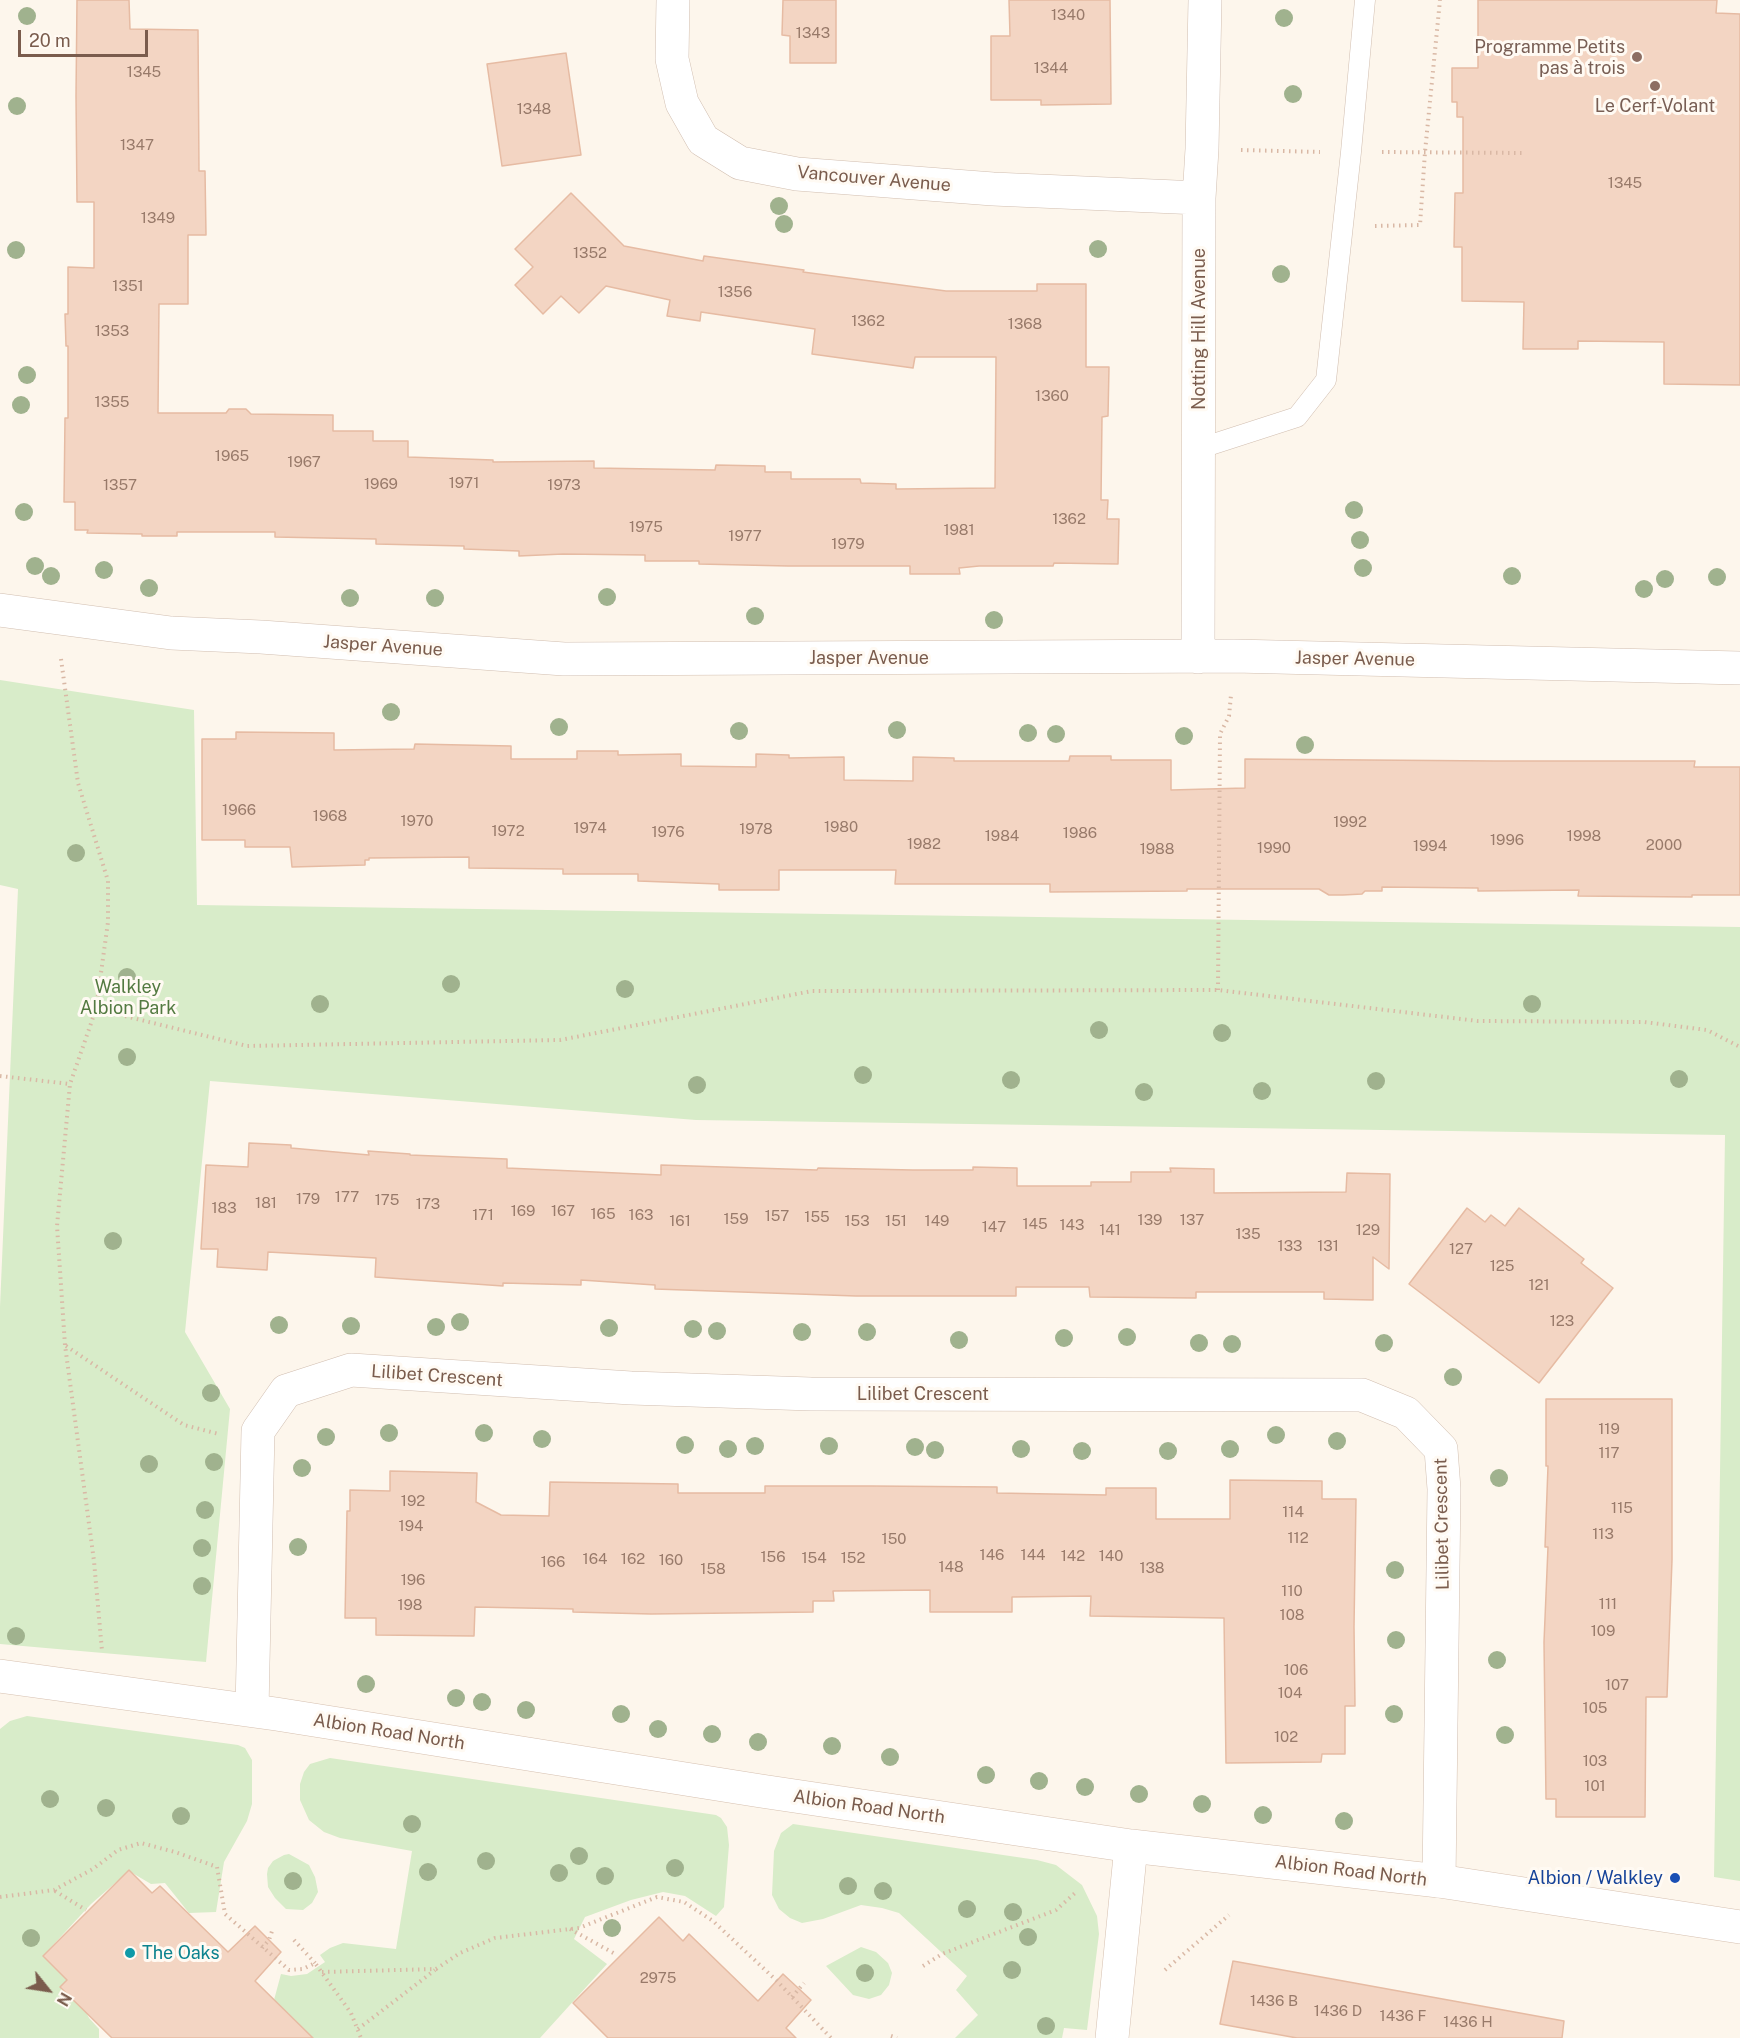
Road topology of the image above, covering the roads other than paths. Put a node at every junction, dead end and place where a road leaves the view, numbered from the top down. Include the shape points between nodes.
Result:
1 (673, 0) edge
2 (1205, 0) edge
3 (1365, 0) edge
4 (1199, 198) junction
5 (1198, 449) junction
6 (0, 610) edge
7 (1198, 657) junction
8 (1740, 668) edge
9 (0, 1676) edge
10 (252, 1710) junction
11 (1131, 1846) junction
12 (1439, 1881) junction
13 (1740, 1927) edge
14 (1112, 2038) edge

1 - 4 street, Vancouver Avenue via 672,59 682,103 704,140 740,163 797,174 947,186
2 - 4 street, Notting Hill Avenue
3 - 5 lane via 1326,380 1297,417
4 - 5 street, Notting Hill Avenue
5 - 7 street, Notting Hill Avenue
6 - 7 street, Jasper Avenue via 171,633 564,659
7 - 8 street, Jasper Avenue
9 - 10 street, Albion Road North
10 - 11 street, Albion Road North
10 - 12 street, Lilibet Crescent via 258,1431 286,1391 351,1370 619,1387 811,1394 1362,1395 1406,1413 1441,1449 1444,1489
11 - 12 street, Albion Road North
11 - 14 street
12 - 13 street, Albion Road North

